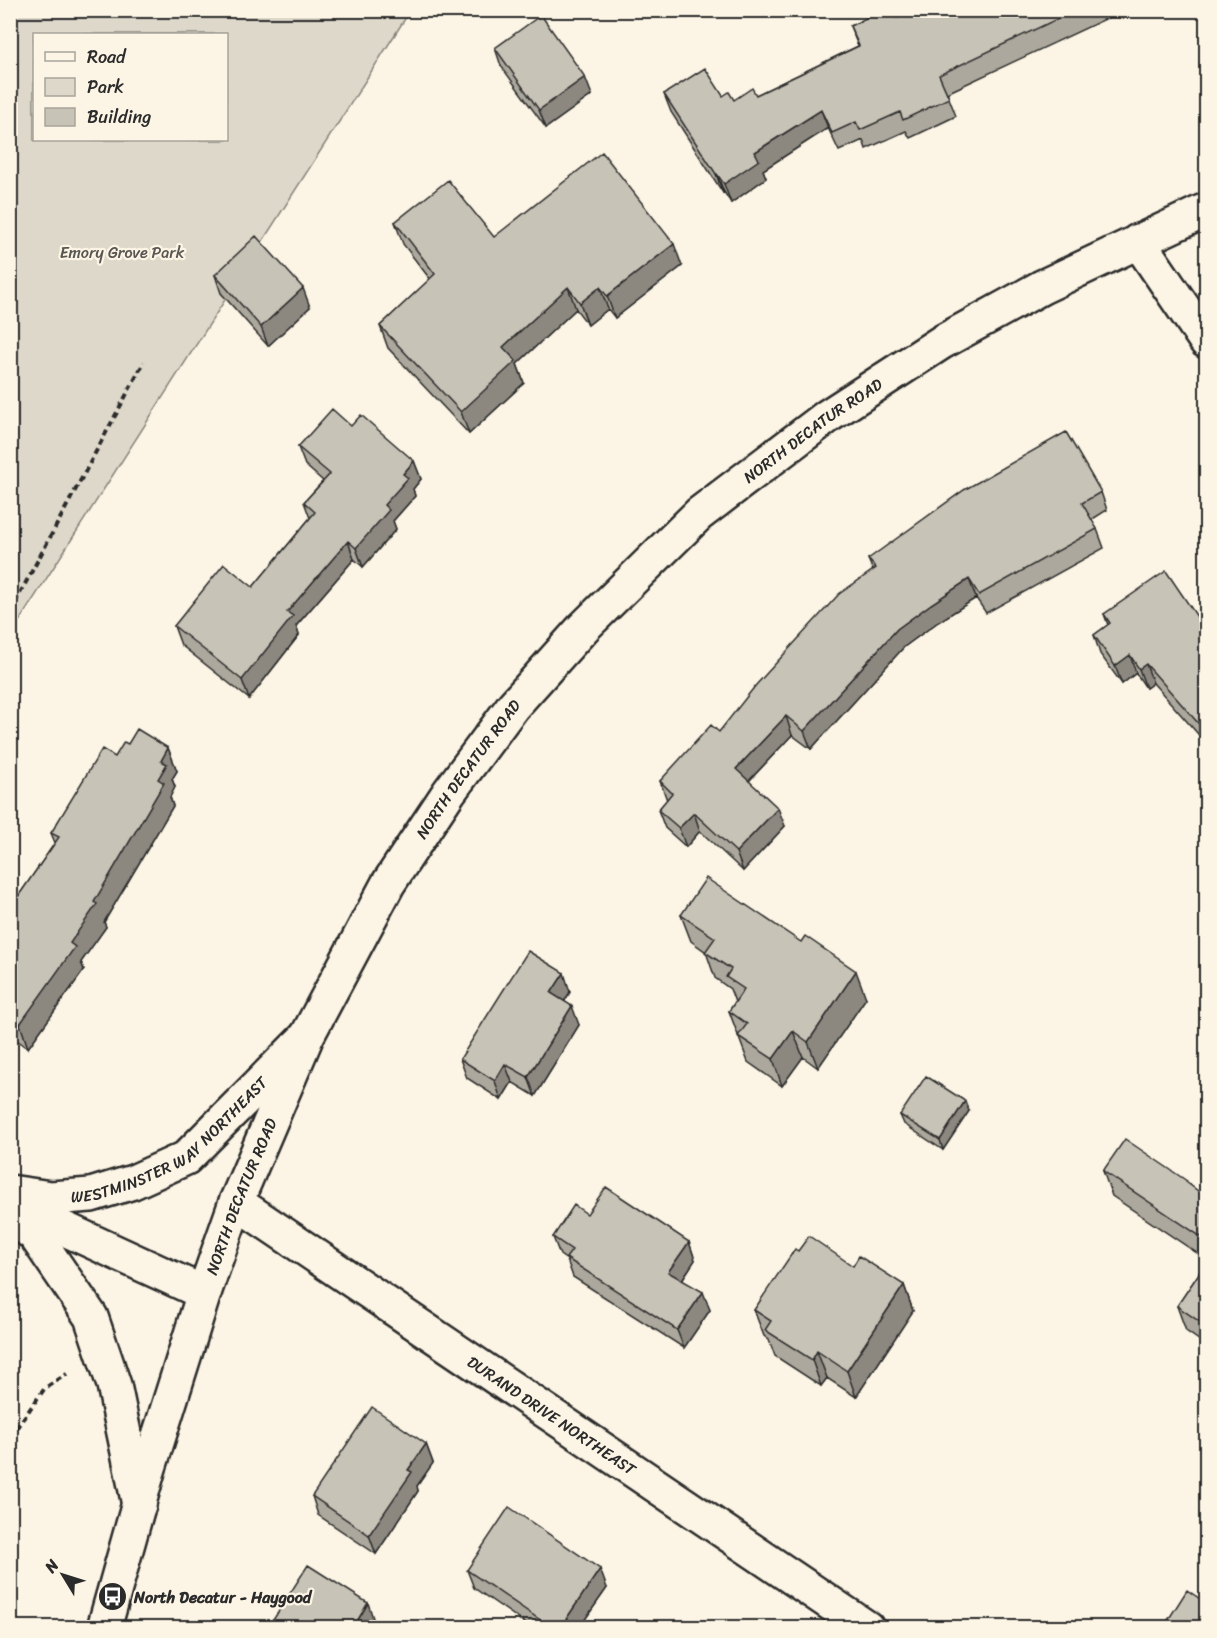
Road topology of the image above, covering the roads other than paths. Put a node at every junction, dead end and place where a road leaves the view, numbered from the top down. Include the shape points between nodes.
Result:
1 (1206, 210) edge
2 (1138, 242) junction
3 (1206, 341) edge
4 (308, 1036) junction
5 (10, 1192) edge
6 (236, 1202) junction
7 (10, 1204) edge
8 (10, 1216) edge
9 (204, 1293) junction
10 (139, 1505) junction
11 (104, 1628) edge
12 (867, 1628) edge

1 - 2 main road, NORTH DECATUR ROAD
2 - 3 main road
2 - 4 main road, NORTH DECATUR ROAD via 1042,287 942,342 828,416 699,514 584,628 506,716 449,792 388,884
4 - 5 main road, WESTMINSTER WAY NORTHEAST via 186,1158 133,1182 91,1195 51,1198
4 - 6 main road, NORTH DECATUR ROAD
6 - 9 main road, NORTH DECATUR ROAD
6 - 12 main road, DURAND DRIVE NORTHEAST
7 - 9 main road
8 - 10 main road via 35,1235 91,1317 114,1385
9 - 10 main road, NORTH DECATUR ROAD
10 - 11 main road, NORTH DECATUR ROAD

